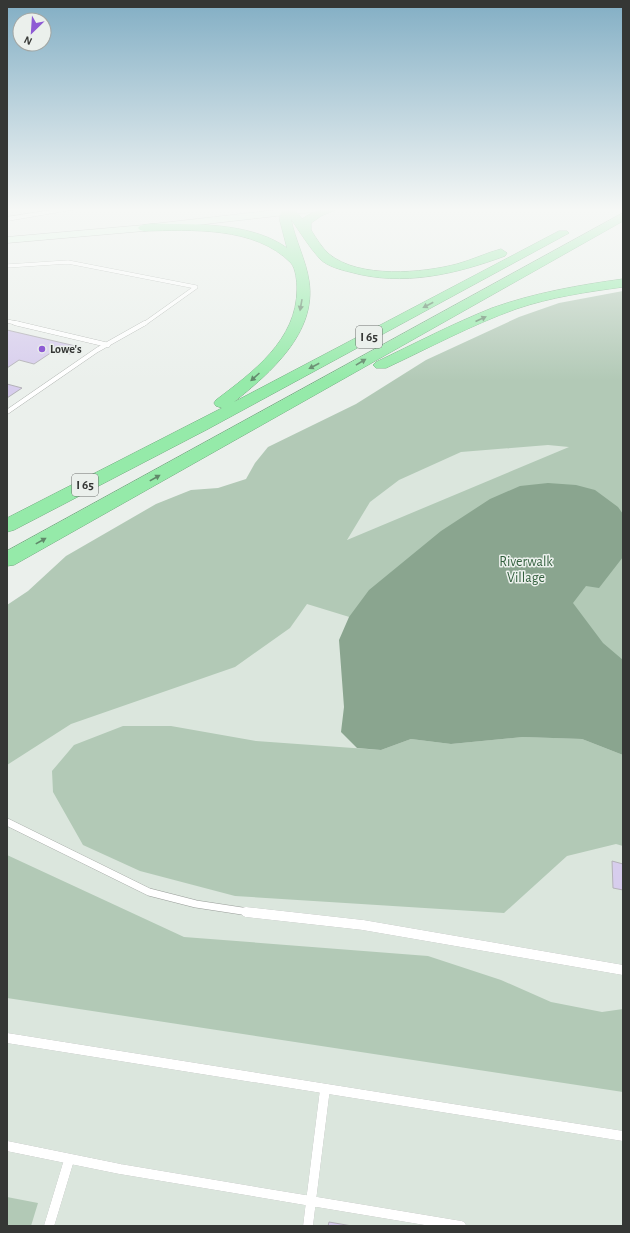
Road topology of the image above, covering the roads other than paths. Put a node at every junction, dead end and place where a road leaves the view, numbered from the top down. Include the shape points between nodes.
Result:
1 (86, 266) edge
2 (298, 266) edge
3 (345, 266) edge
4 (468, 266) edge
5 (502, 266) edge
6 (533, 266) edge
7 (623, 283) edge
8 (7, 321) edge
9 (108, 345) junction
10 (7, 412) edge
11 (254, 423) junction
12 (163, 444) junction
13 (7, 526) edge
14 (7, 560) edge
15 (7, 822) edge
16 (623, 970) edge
17 (7, 1038) edge
18 (325, 1089) junction
19 (623, 1136) edge
20 (7, 1146) edge
21 (69, 1160) junction
22 (311, 1201) junction
23 (49, 1226) edge
24 (308, 1226) edge
25 (461, 1226) edge

1 - 9 lane via 196,287 138,328
2 -> 12 highway via 303,282 303,293 296,322 282,347 250,382
3 -> 4 highway, I 65 via 369,272 414,274
5 -> 12 highway, I 65
11 -> 6 highway, I 65
11 -> 7 highway via 497,311 562,293
8 - 9 lane
9 - 10 lane
14 -> 11 highway, I 65
12 - 13 highway, I 65
15 - 16 lane via 149,892 196,904 363,925
17 - 18 lane
18 - 19 lane
18 - 22 lane
20 - 21 lane
21 - 22 lane
21 - 23 lane
22 - 24 lane
22 - 25 lane

